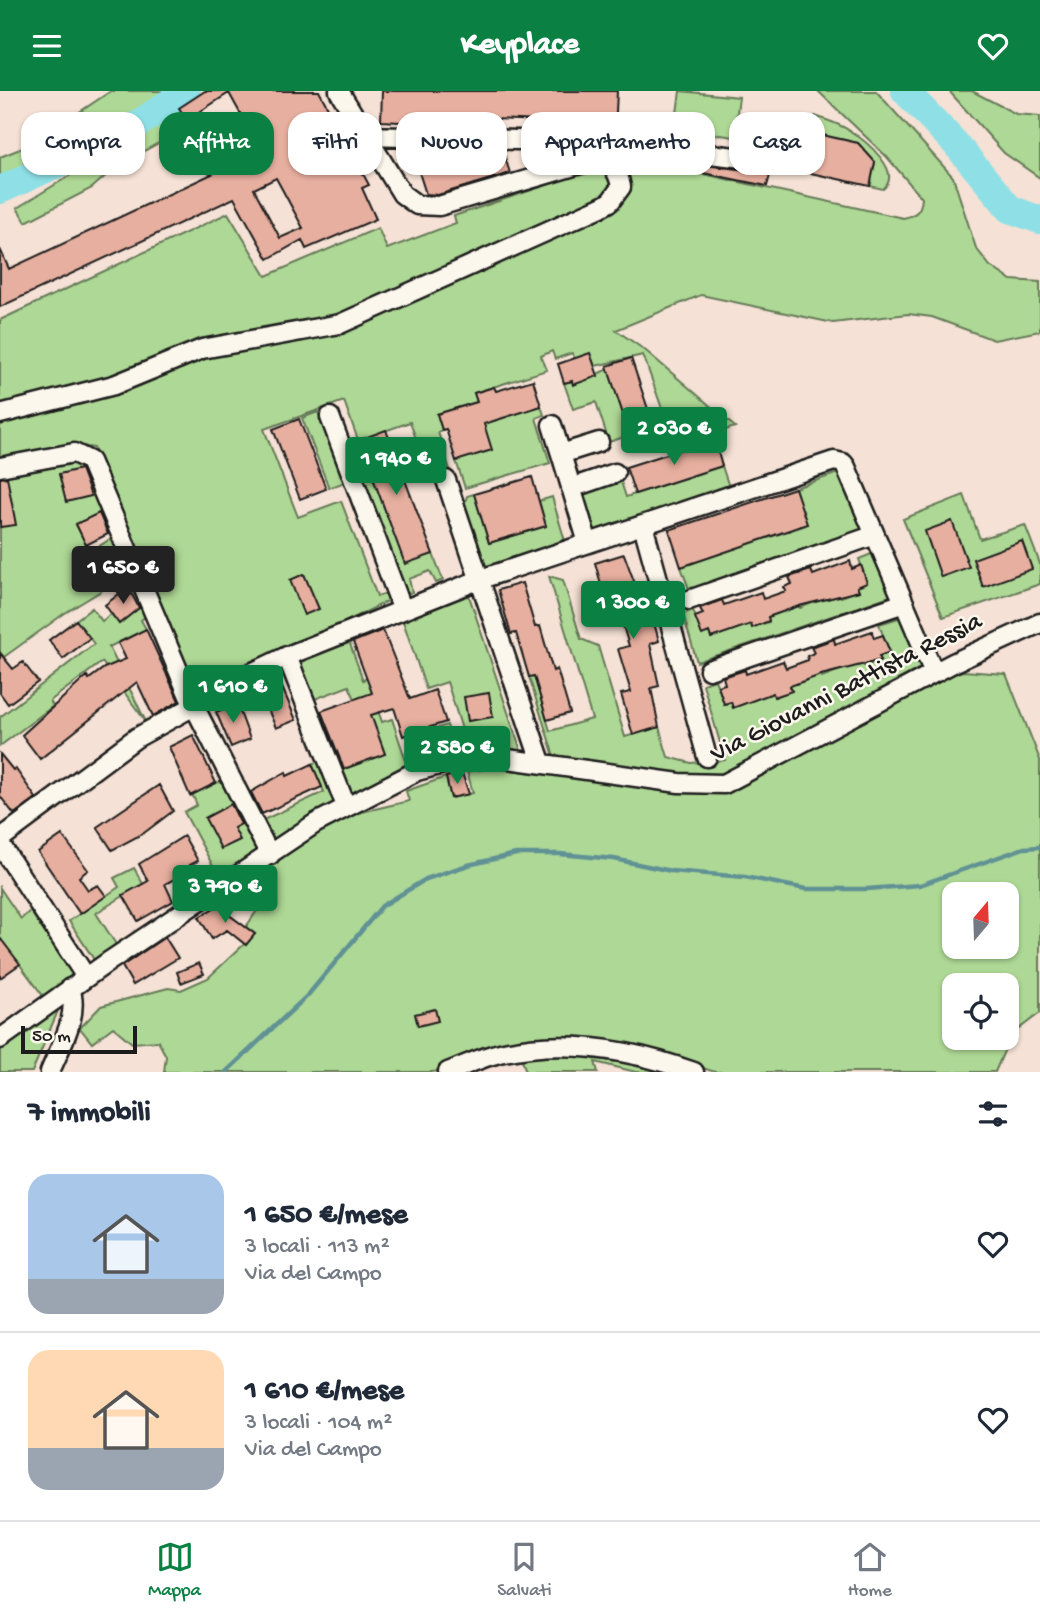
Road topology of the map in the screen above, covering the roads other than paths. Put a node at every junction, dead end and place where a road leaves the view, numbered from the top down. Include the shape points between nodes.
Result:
1 (339, 91) edge
2 (352, 112) edge
3 (382, 136) edge
4 (521, 140) edge
5 (382, 162) edge
6 (0, 414) edge
7 (330, 417) dead end
8 (552, 425) dead end
9 (599, 442) dead end
10 (561, 454) junction
11 (0, 467) edge
12 (615, 473) dead end
13 (446, 480) dead end
14 (571, 488) junction
15 (643, 525) junction
16 (875, 535) junction
17 (588, 543) junction
18 (481, 579) junction
19 (689, 600) dead end
20 (904, 603) junction
21 (402, 608) junction
22 (1040, 624) edge
23 (287, 656) junction
24 (709, 670) dead end
25 (934, 673) junction
26 (194, 706) junction
27 (707, 757) dead end
28 (541, 762) junction
29 (346, 806) junction
30 (0, 842) edge
31 (270, 855) junction
32 (86, 977) junction
33 (70, 988) junction
34 (0, 1038) edge
35 (50, 1072) edge
36 (448, 1072) edge
37 (694, 1072) edge

1 - 2 street
3 - 4 street
5 - 6 street via 408,200 427,207 591,161 615,169 621,187 601,207 340,324 202,349 114,385
7 - 21 street
8 - 10 street
9 - 10 street
10 - 14 street
11 - 26 street via 74,453 90,461
12 - 14 street
13 - 18 street
14 - 17 street
15 - 16 street via 840,462
15 - 17 street
15 - 27 street
16 - 19 street
16 - 20 street
17 - 18 street
18 - 21 street
18 - 28 street
20 - 24 street
20 - 25 street
21 - 23 street
22 - 25 street, Via Giovanni Battista Ressia
23 - 26 street via 208,694
23 - 29 street
25 - 28 street, Via Giovanni Battista Ressia via 724,784 679,783
26 - 30 street via 136,738
26 - 31 street
28 - 29 street, Via Giovanni Battista Ressia via 494,757 447,763 416,771
29 - 31 street, Via Giovanni Battista Ressia
30 - 32 street
31 - 32 street, Via Giovanni Battista Ressia
32 - 33 street, Via Giovanni Battista Ressia
33 - 34 street, Via Giovanni Battista Ressia
33 - 35 street via 72,1017
36 - 37 street via 501,1052 546,1047 620,1049

